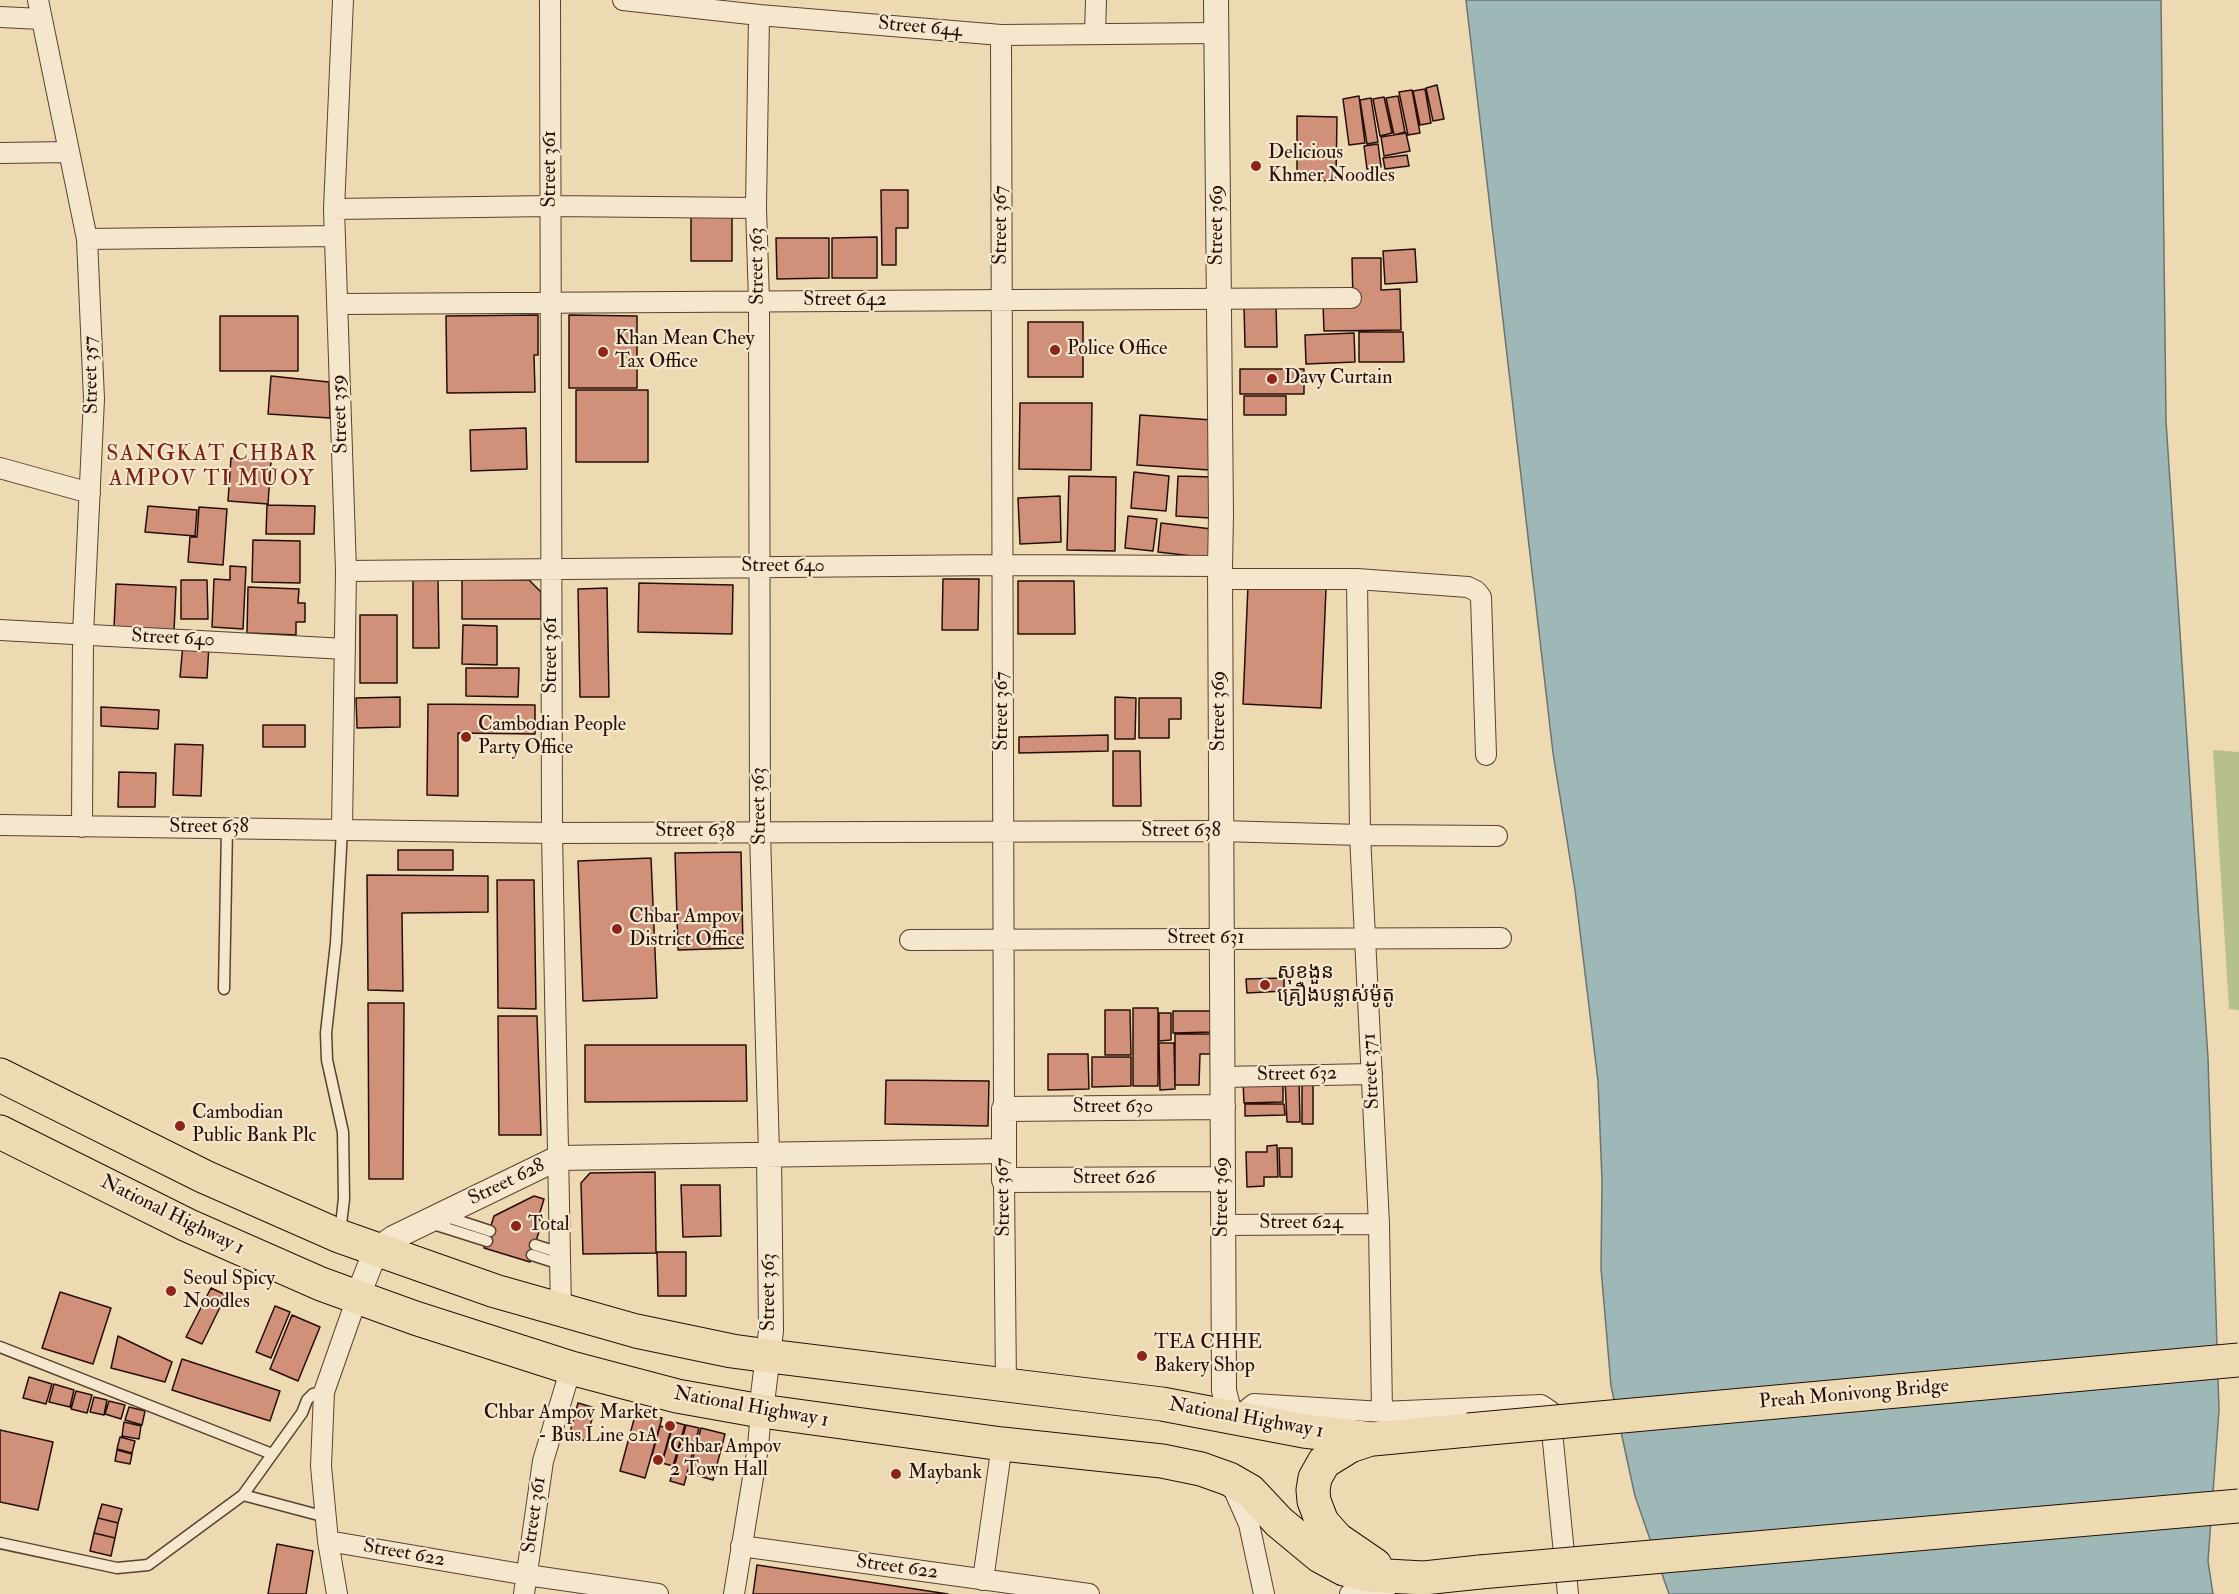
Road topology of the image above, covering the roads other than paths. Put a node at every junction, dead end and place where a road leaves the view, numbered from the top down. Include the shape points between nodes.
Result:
1 (343, 0) edge
2 (550, 0) edge
3 (623, 0) edge
4 (1096, 0) edge
5 (1216, 0) edge
6 (40, 10) edge
7 (759, 15) junction
8 (0, 17) edge
9 (1217, 33) junction
10 (1095, 34) junction
11 (1001, 35) junction
12 (68, 152) junction
13 (0, 153) edge
14 (551, 206) junction
15 (756, 208) junction
16 (334, 209) junction
17 (335, 236) junction
18 (87, 239) junction
19 (1351, 298) dead end
20 (1218, 300) junction
21 (759, 301) junction
22 (1002, 301) junction
23 (552, 303) junction
24 (338, 304) junction
25 (0, 468) edge
26 (90, 493) junction
27 (1002, 565) junction
28 (758, 567) junction
29 (553, 569) junction
30 (346, 571) junction
31 (1220, 573) junction
32 (1357, 579) junction
33 (0, 630) edge
34 (83, 634) junction
35 (345, 649) junction
36 (1486, 755) dead end
37 (0, 825) edge
38 (82, 827) junction
39 (227, 828) junction
40 (342, 829) junction
41 (1221, 831) junction
42 (760, 832) junction
43 (1003, 832) junction
44 (552, 833) junction
45 (1360, 835) junction
46 (1497, 836) dead end
47 (1003, 938) junction
48 (1365, 938) junction
49 (1502, 938) dead end
50 (1222, 939) junction
51 (910, 940) dead end
52 (224, 989) dead end
53 (1372, 1074) junction
54 (0, 1075) edge
55 (1222, 1077) junction
56 (1223, 1107) junction
57 (1004, 1108) junction
58 (0, 1131) edge
59 (1004, 1151) junction
60 (769, 1153) junction
61 (558, 1158) junction
62 (1223, 1179) junction
63 (1004, 1180) junction
64 (434, 1219) junction
65 (1379, 1224) junction
66 (1223, 1225) junction
67 (339, 1236) junction
68 (488, 1236) dead end
69 (376, 1250) junction
70 (533, 1250) dead end
71 (560, 1259) junction
72 (357, 1298) junction
73 (561, 1310) junction
74 (0, 1347) edge
75 (769, 1356) junction
76 (2239, 1360) edge
77 (570, 1368) junction
78 (1006, 1387) junction
79 (324, 1392) junction
80 (761, 1412) junction
81 (1235, 1419) junction
82 (1377, 1426) junction
83 (1468, 1430) joint
84 (1002, 1444) junction
85 (272, 1454) junction
86 (1229, 1479) junction
87 (243, 1495) junction
88 (2239, 1506) edge
89 (326, 1517) junction
90 (328, 1541) junction
91 (0, 1542) edge
92 (741, 1546) junction
93 (1424, 1578) junction
94 (983, 1580) junction
95 (526, 1584) edge
96 (337, 1594) edge
97 (657, 1594) edge
98 (734, 1594) edge
99 (1089, 1594) edge
100 (1264, 1594) edge
101 (1350, 1594) edge
102 (1568, 1594) edge

1 - 16 street, Street 359
2 - 14 street, Street 361
3 - 7 street, Street 644
4 - 10 street
5 - 9 street, Street 369
6 - 8 street
6 - 12 street, Street 357
7 - 11 street, Street 644
7 - 15 street, Street 363
9 - 10 street, Street 644
9 - 20 street, Street 369
10 - 11 street, Street 644
11 - 22 street, Street 367
12 - 13 street
12 - 18 street, Street 357
14 - 15 street
14 - 16 street
14 - 23 street, Street 361
15 - 21 street, Street 363
16 - 17 street, Street 359
17 - 18 street
17 - 24 street, Street 359
18 - 26 street, Street 357 via 94,399
19 - 20 street, Street 642
20 - 22 street, Street 642
20 - 31 street, Street 369
21 - 22 street, Street 642
21 - 23 street, Street 642
21 - 28 street, Street 363
22 - 27 street, Street 367
23 - 24 street, Street 642
23 - 29 street, Street 361
24 - 30 street, Street 359
25 - 26 street
26 - 34 street, Street 357
27 - 28 street, Street 640
27 - 31 street, Street 640
27 - 43 street, Street 367
28 - 29 street, Street 640
28 - 42 street, Street 363
29 - 30 street, Street 640
29 - 44 street, Street 361
30 - 35 street, Street 359
31 - 32 street, Street 640
31 - 41 street, Street 369
32 - 36 street, Street 640 via 1468,587 1482,597
32 - 45 street, Street 371
33 - 34 street, Street 640
34 - 35 street, Street 640
34 - 38 street, Street 357
35 - 40 street, Street 359
37 - 38 street, Street 638
38 - 39 street, Street 638
39 - 40 street, Street 638
39 - 52 lane
40 - 44 street, Street 638
40 - 67 lane via 326,1033 327,1060 343,1132 344,1199
41 - 43 street, Street 638
41 - 45 street, Street 638
41 - 50 street, Street 369
42 - 43 street, Street 638
42 - 44 street, Street 638
42 - 60 street, Street 363
43 - 47 street, Street 367
44 - 61 street, Street 361
45 - 46 street, Street 638
45 - 48 street, Street 371
47 - 50 street, Street 631
47 - 51 street, Street 631
47 - 57 street, Street 367
48 - 49 street, Street 631
48 - 50 street, Street 631
48 - 53 street, Street 371
50 - 55 street, Street 369
53 - 55 street, Street 632
53 - 65 street, Street 371
54 - 67 highway, National Highway 1 via 205,1177
55 - 56 street, Street 369
56 - 57 street, Street 630
56 - 62 street, Street 369
57 - 59 street, Street 367
58 - 72 highway, National Highway 1 via 187,1225
59 - 60 street, Street 628
59 - 63 street, Street 367
60 - 61 street, Street 628
60 - 75 street, Street 363
61 - 64 street, Street 628
61 - 71 street, Street 361
62 - 63 street, Street 626
62 - 66 street, Street 369
63 - 78 street, Street 367
64 - 68 lane
64 - 69 street, Street 628
65 - 66 street, Street 624
65 - 82 street, Street 371
66 - 81 street, Street 369 via 1224,1391
67 - 69 highway, National Highway 1
69 - 72 street
69 - 73 highway, National Highway 1
70 - 71 lane
71 - 73 street, Street 361
72 - 77 highway, National Highway 1
72 - 79 street
73 - 75 highway, National Highway 1 via 659,1336
74 - 85 lane
75 - 78 highway, National Highway 1
75 - 80 street, Street 363
76 - 83 highway, Preah Monivong Bridge, bridge
77 - 80 highway, National Highway 1 via 677,1396
77 - 95 street, Street 361 via 543,1461
78 - 81 highway, National Highway 1 via 1162,1404
79 - 85 lane via 307,1400
79 - 89 street via 321,1466
80 - 84 highway, National Highway 1
80 - 92 street, Street 363
81 - 82 highway, National Highway 1 via 1305,1431
82 - 83 highway, National Highway 1
82 - 93 highway via 1324,1462 1313,1490 1317,1511 1336,1539 1359,1556 1395,1573
82 - 102 street via 1541,1405 1550,1412
84 - 86 highway, National Highway 1 via 1162,1461
84 - 94 street
85 - 87 lane
86 - 93 highway, National Highway 1 via 1250,1491 1320,1556 1344,1569 1368,1575
86 - 100 street via 1249,1524
87 - 89 lane
87 - 91 lane via 147,1565 117,1568
88 - 93 highway, National Highway 1, bridge
89 - 90 street
90 - 95 street, Street 622
90 - 96 street
92 - 94 street, Street 622
92 - 98 street, Street 363
93 - 101 street
94 - 99 street, Street 622
95 - 97 street, Street 622

